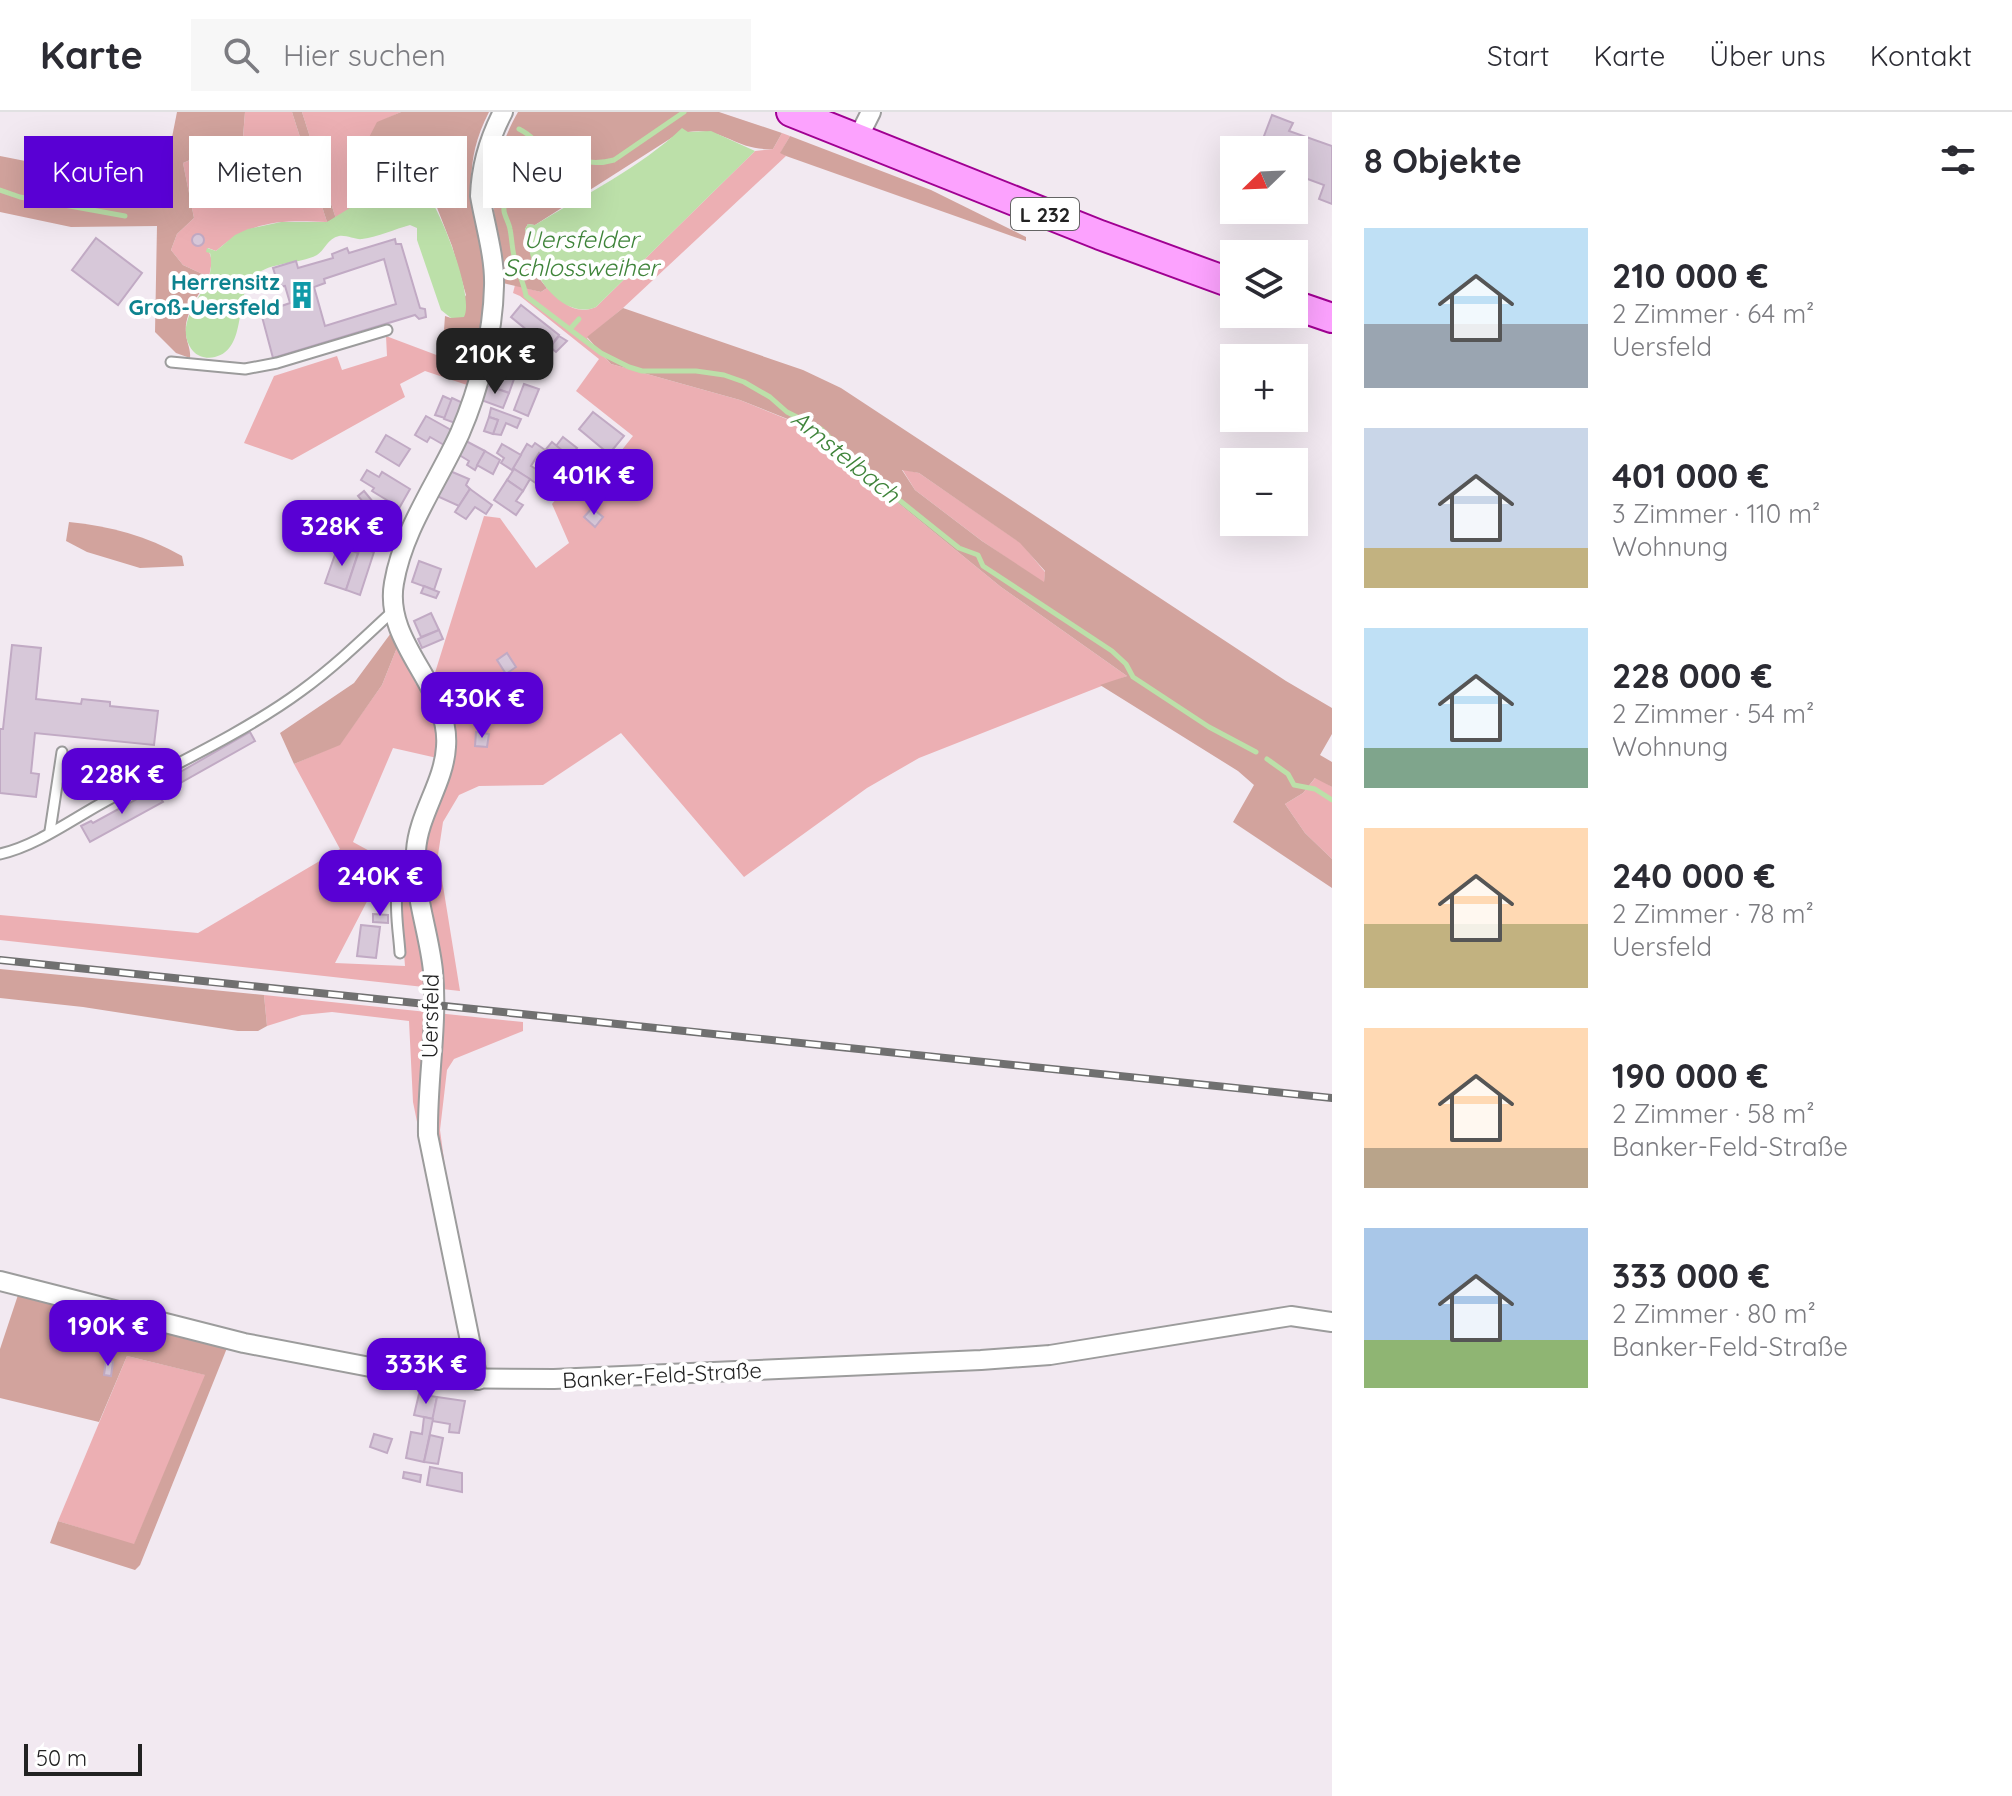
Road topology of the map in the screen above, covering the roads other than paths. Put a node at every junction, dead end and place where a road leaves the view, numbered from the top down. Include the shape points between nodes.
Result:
1 (503, 112) edge
2 (791, 112) edge
3 (871, 112) edge
4 (858, 138) junction
5 (1220, 279) edge
6 (1308, 310) edge
7 (1332, 318) edge
8 (387, 330) dead end
9 (171, 362) dead end
10 (393, 611) junction
11 (62, 752) dead end
12 (50, 831) junction
13 (416, 853) junction
14 (0, 854) edge
15 (400, 953) dead end
16 (0, 1281) edge
17 (1332, 1322) edge
18 (478, 1380) junction

1 - 10 street, Uersfeld via 485,156 480,196 494,286 487,345 460,433 403,551 393,584
2 - 4 main road, L 232
3 - 4 street
4 - 5 main road, L 232
6 - 7 main road
8 - 9 lane via 245,369
10 - 12 lane via 298,693
10 - 13 street, Uersfeld via 439,707 445,735 443,763
11 - 12 lane
12 - 14 lane
13 - 15 lane via 398,880
13 - 18 street, Uersfeld via 433,980 428,1135
16 - 18 street, Banker-Feld-Straße via 285,1351 428,1378
17 - 18 street, Banker-Feld-Straße via 1291,1316 1050,1355 981,1360

